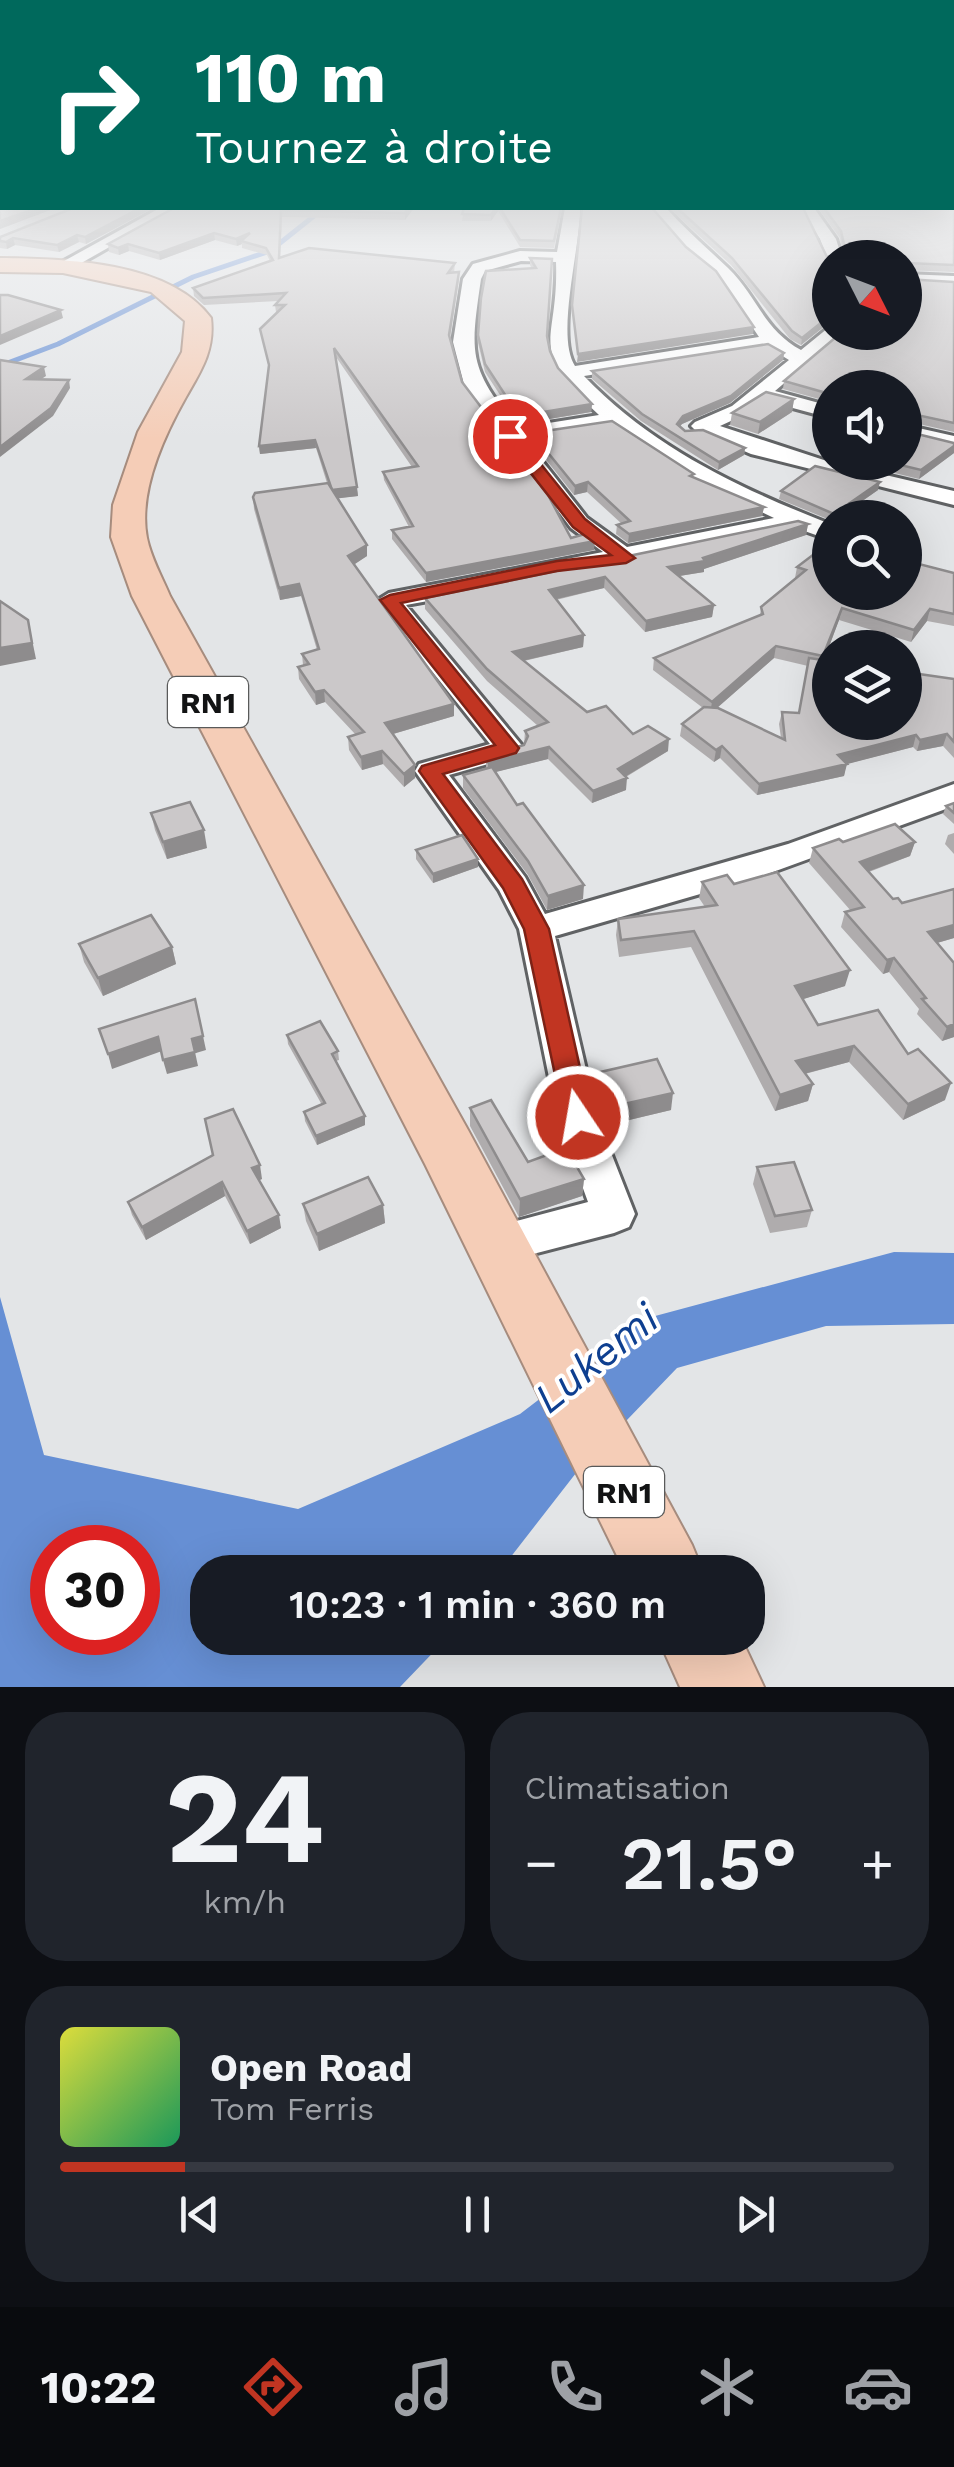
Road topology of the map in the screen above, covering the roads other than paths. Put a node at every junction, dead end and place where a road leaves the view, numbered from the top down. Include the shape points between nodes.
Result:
1 (134, 281) edge
2 (472, 281) edge
3 (566, 281) edge
4 (730, 281) edge
5 (771, 341) junction
6 (813, 350) edge
7 (802, 359) junction
8 (570, 372) junction
9 (759, 394) junction
10 (812, 407) edge
11 (615, 419) junction
12 (702, 426) junction
13 (922, 434) edge
14 (510, 436) junction
15 (954, 442) edge
16 (658, 449) junction
17 (954, 498) edge
18 (798, 520) junction
19 (812, 526) edge
20 (626, 558) junction
21 (954, 794) edge
22 (536, 929) junction
23 (502, 1252) junction
24 (656, 1555) edge
25 (707, 1655) edge
26 (723, 1687) edge

1 - 23 highway, RN1 via 159,286 198,318 202,338 136,478 129,535 151,596
2 - 14 street via 462,342 475,388
3 - 8 street via 557,311 560,358
4 - 5 street
5 - 7 street
5 - 8 street
6 - 7 street
7 - 9 street
8 - 11 street
9 - 10 street
9 - 12 street
11 - 14 street
11 - 16 street
12 - 16 street
12 - 17 street via 759,450
13 - 15 street
14 - 20 street via 579,523
16 - 18 street
18 - 19 street
18 - 20 street
20 - 22 street via 390,600 509,748 430,771 514,885
21 - 22 street via 683,890
22 - 23 street via 578,1117 614,1214
23 - 24 highway, RN1
25 - 26 highway

